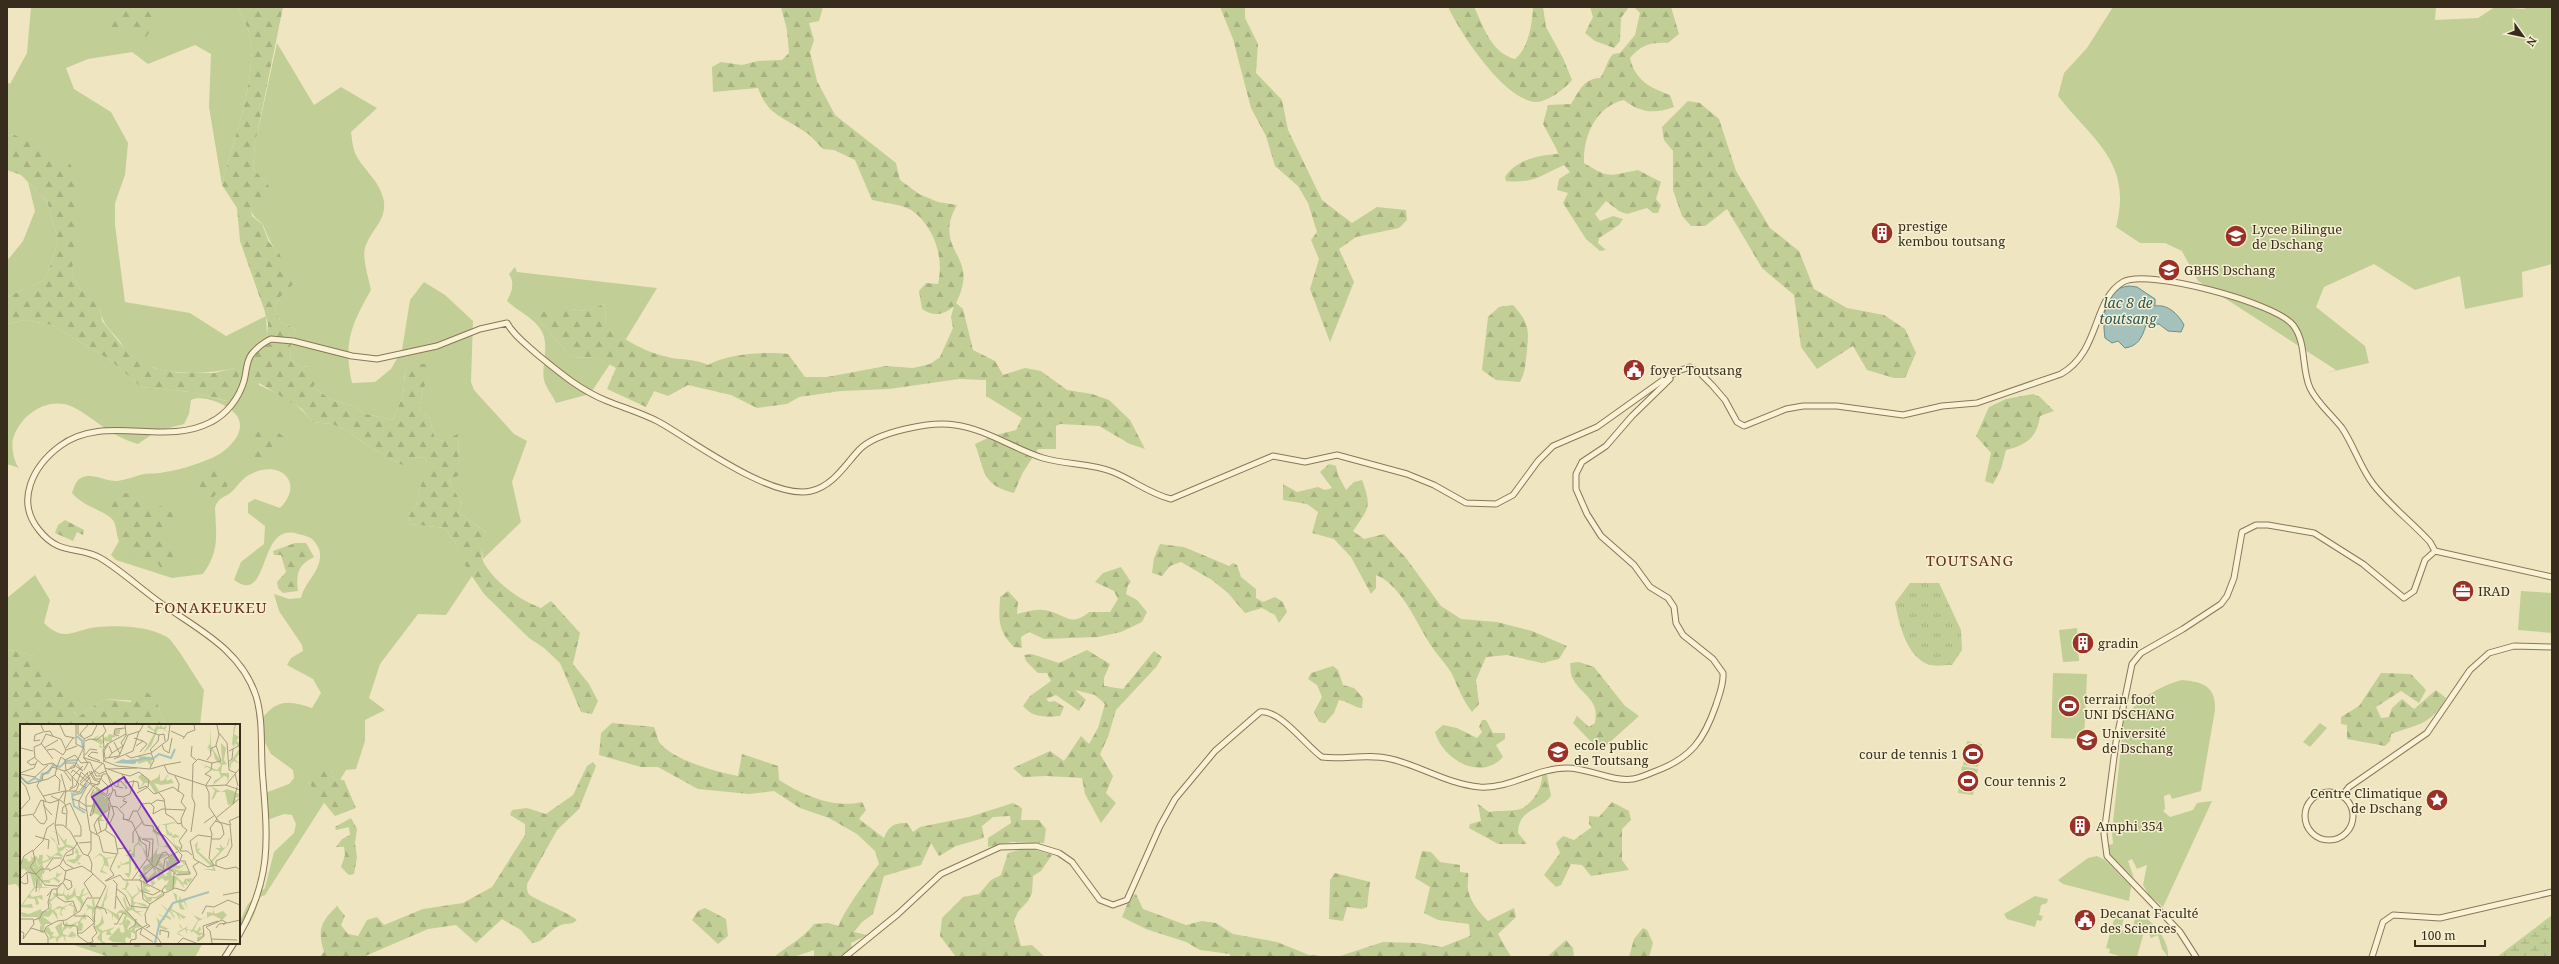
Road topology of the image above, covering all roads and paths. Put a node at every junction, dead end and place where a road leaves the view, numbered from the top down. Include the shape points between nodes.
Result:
1 (1678, 371) junction
2 (2435, 551) junction
3 (2552, 577) edge
4 (2552, 647) edge
5 (2342, 796) junction
6 (2552, 892) edge
7 (240, 933) edge
8 (233, 944) edge
9 (225, 957) edge
10 (845, 957) edge
11 (2196, 957) edge
12 (2372, 957) edge

1 - 2 street via 1690,367 1700,373 1725,400 1740,425 1751,424 1786,409 1812,406 1903,415 1986,401 2072,368 2083,356 2092,338 2107,298 2121,282 2132,278 2213,290 2275,312 2293,324 2300,334 2305,376 2311,389 2341,428 2373,484 2430,542
1 - 7 street via 1598,427 1553,446 1513,494 1496,504 1466,503 1434,485 1407,474 1337,456 1305,462 1273,456 1171,499 1151,492 1104,468 1046,459 966,427 943,424 912,428 871,441 830,481 819,488 801,492 773,485 726,464 659,422 570,382 521,340 507,323 480,329 437,346 377,359 352,356 293,341 268,340 249,357 244,382 238,395 217,419 179,430 101,430 82,434 61,444 46,460 31,481 27,499 33,522 50,541 62,549 102,559 218,643 238,660 249,678 258,707 268,849 260,886
1 - 10 street via 1632,416 1606,446 1582,462 1575,481 1580,500 1601,536 1634,565 1650,587 1668,598 1674,607 1676,623 1683,635 1713,659 1723,673 1719,695 1704,733 1697,745 1680,760 1633,779 1580,770 1555,769 1539,772 1510,784 1480,787 1446,780 1390,758 1322,757 1270,713 1260,712 1215,751 1175,799 1127,900 1113,905 1100,900 1072,862 1058,854 1036,846 1000,847 941,874 898,914
2 - 3 street
2 - 11 street via 2425,560 2414,591 2404,598 2363,564 2314,533 2268,525 2248,528 2242,532 2231,588 2221,604 2141,653 2132,664 2116,742 2104,834 2105,847 2107,856 2180,932
4 - 5 street via 2514,646 2489,653 2470,670 2427,733 2349,787
5 - 5 street via 2324,793 2309,803 2305,821 2316,837 2334,840 2350,830 2354,818
6 - 12 street via 2440,918 2393,915 2383,922
8 - 9 street

